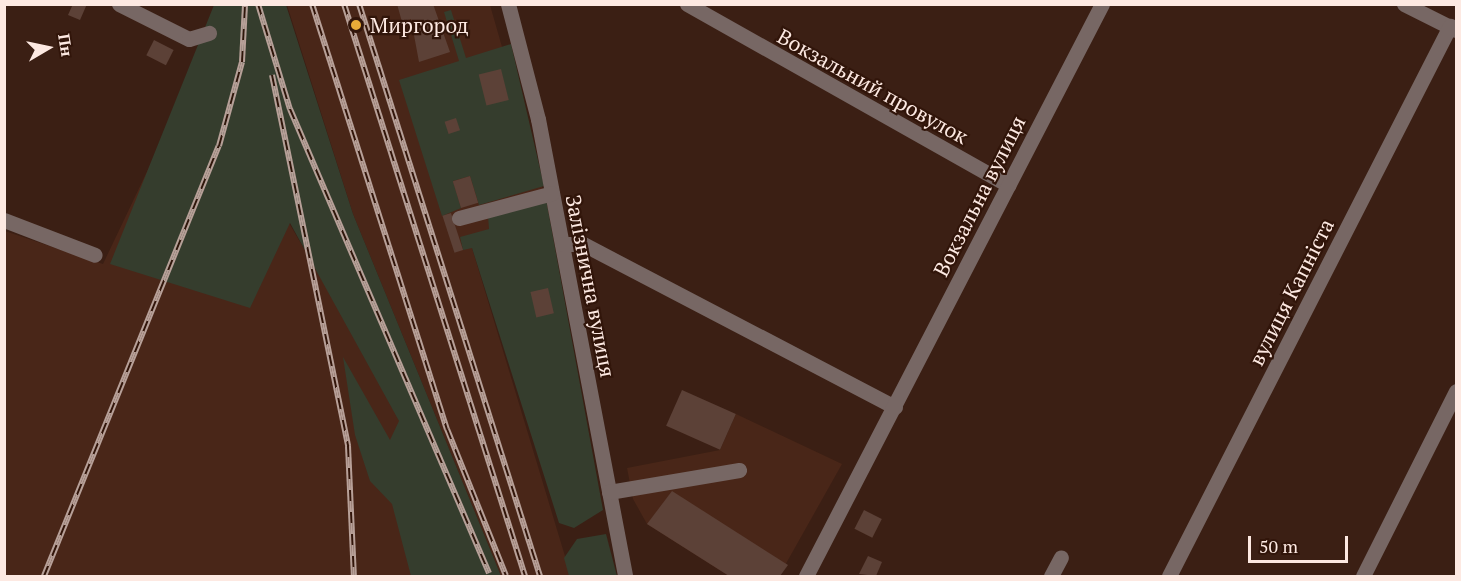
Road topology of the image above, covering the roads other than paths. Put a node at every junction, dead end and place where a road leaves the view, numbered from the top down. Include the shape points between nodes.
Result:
1 (119, 4) edge
2 (508, 4) edge
3 (687, 4) edge
4 (1102, 4) edge
5 (1404, 4) edge
6 (1453, 28) edge
7 (208, 33) dead end
8 (1008, 185) junction
9 (552, 193) junction
10 (459, 218) dead end
11 (4, 220) edge
12 (562, 244) junction
13 (95, 255) dead end
14 (1456, 391) edge
15 (895, 406) junction
16 (739, 470) dead end
17 (609, 492) junction
18 (1061, 557) dead end
19 (625, 576) edge
20 (806, 576) edge
21 (1051, 576) edge
22 (1169, 576) edge
23 (1363, 576) edge

1 - 7 street via 189,39
2 - 9 street, Залізнична вулиця
3 - 8 street, Вокзальний провулок
4 - 8 street, Вокзальна вулиця
5 - 6 street
6 - 22 street, вулиця Капніста
8 - 15 street, Вокзальна вулиця
9 - 10 street
9 - 12 street, Залізнична вулиця
11 - 13 street
12 - 15 street via 583,244
12 - 17 street, Залізнична вулиця
14 - 23 street
15 - 20 street, Вокзальна вулиця
16 - 17 street
17 - 19 street, Залізнична вулиця
18 - 21 street

